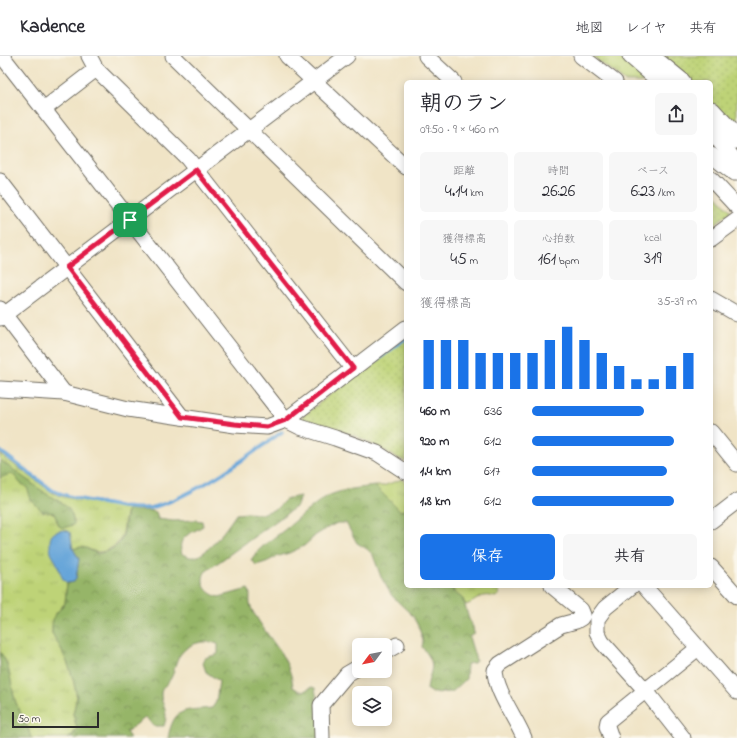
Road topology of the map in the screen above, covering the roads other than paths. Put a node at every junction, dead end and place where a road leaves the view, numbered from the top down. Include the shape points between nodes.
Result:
1 (2, 56) edge
2 (173, 56) edge
3 (287, 56) edge
4 (347, 56) edge
5 (426, 56) edge
6 (581, 56) edge
7 (630, 56) edge
8 (649, 56) edge
9 (92, 63) edge
10 (452, 80) edge
11 (612, 80) edge
12 (658, 80) edge
13 (679, 80) edge
14 (314, 81) junction
15 (44, 109) junction
16 (713, 113) edge
17 (249, 130) junction
18 (713, 133) edge
19 (737, 139) edge
20 (713, 157) edge
21 (737, 163) edge
22 (404, 165) edge
23 (196, 170) junction
24 (737, 173) edge
25 (0, 181) edge
26 (713, 181) edge
27 (737, 207) edge
28 (130, 220) junction
29 (737, 220) edge
30 (713, 238) edge
31 (67, 267) junction
32 (404, 281) edge
33 (713, 301) edge
34 (2, 314) edge
35 (737, 314) edge
36 (404, 330) edge
37 (353, 368) junction
38 (0, 389) edge
39 (64, 393) junction
40 (182, 417) junction
41 (286, 420) junction
42 (713, 434) edge
43 (737, 464) edge
44 (404, 471) edge
45 (737, 501) edge
46 (713, 519) edge
47 (713, 569) edge
48 (554, 588) edge
49 (630, 588) edge
50 (646, 588) edge
51 (737, 596) edge
52 (698, 648) junction
53 (352, 671) edge
54 (646, 690) junction
55 (737, 692) edge
56 (322, 738) edge
57 (524, 738) edge
58 (612, 738) edge
59 (683, 738) edge

1 - 15 street
2 - 17 street
3 - 14 street
4 - 14 street
5 - 10 street
6 - 11 street
7 - 12 street
8 - 13 main road
9 - 15 street
9 - 23 street
14 - 17 street
14 - 22 street
15 - 28 street
16 - 19 main road
17 - 23 street
17 - 32 street
18 - 21 street
20 - 24 street
23 - 28 street
23 - 37 street
25 - 31 street
26 - 27 street
28 - 31 street
28 - 41 street
29 - 30 street
31 - 34 street
31 - 40 street
33 - 35 street
34 - 39 street
36 - 37 street
37 - 41 street
38 - 39 street
39 - 40 street via 128,409
40 - 41 street via 267,427
41 - 44 street via 377,453
42 - 43 street
45 - 46 street
47 - 51 street
48 - 57 street via 581,610 581,618 561,625 500,664 495,670 498,687
49 - 54 street via 605,608 597,619 597,632 602,642
50 - 52 street
52 - 54 street
52 - 55 street
53 - 56 street via 346,674 321,705
54 - 58 street via 608,721 607,726
54 - 59 street

